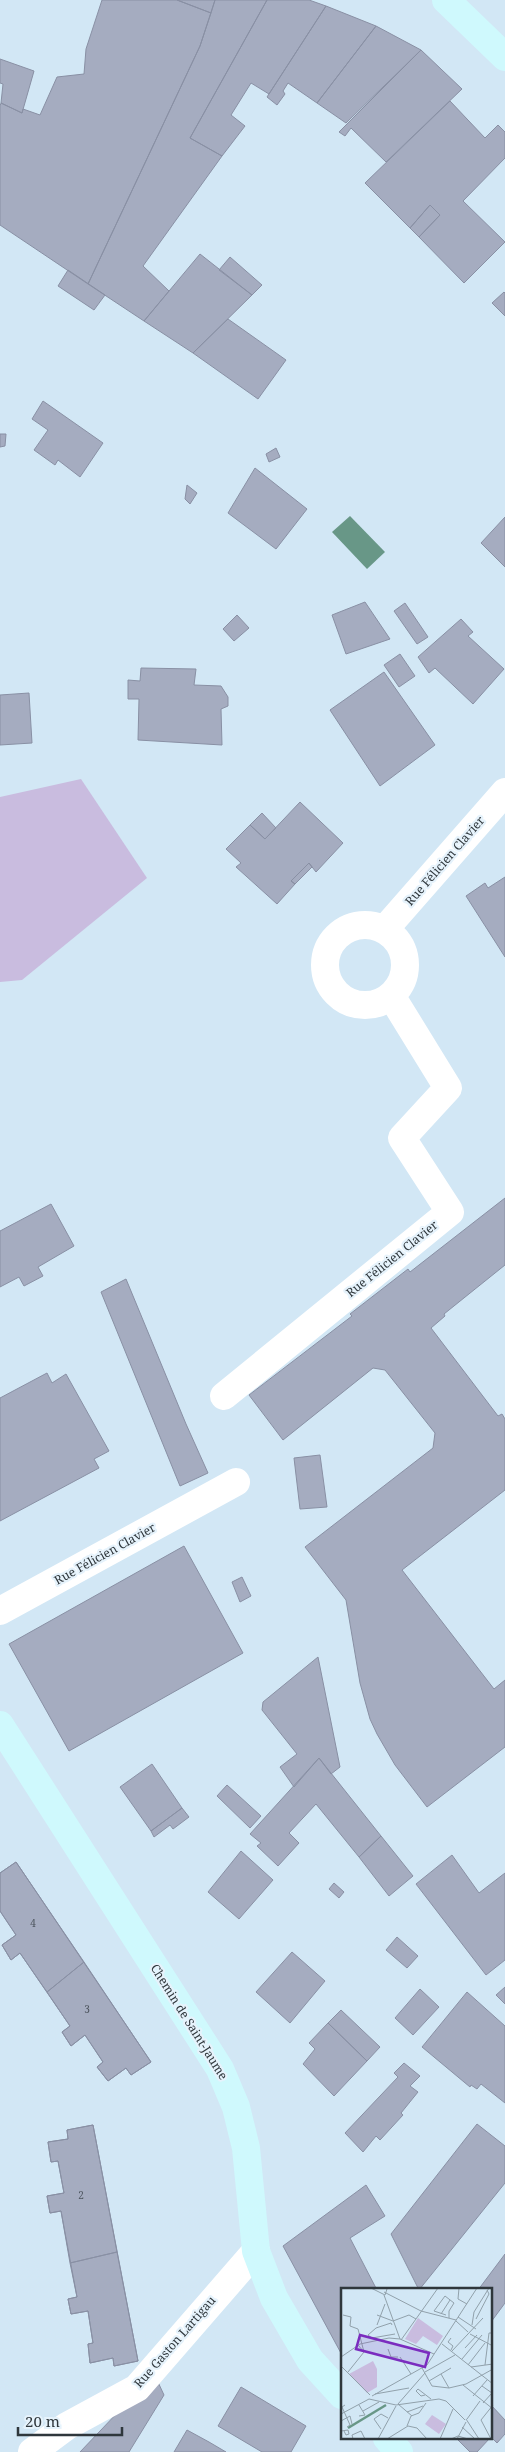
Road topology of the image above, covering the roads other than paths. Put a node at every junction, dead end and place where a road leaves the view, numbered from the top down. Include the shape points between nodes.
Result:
1 (446, 0) edge
2 (505, 57) edge
3 (505, 792) edge
4 (385, 929) junction
5 (392, 997) junction
6 (224, 1396) dead end
7 (236, 1482) dead end
8 (0, 1611) edge
9 (0, 1725) edge
10 (256, 2250) junction
11 (341, 2394) edge
12 (389, 2440) edge
13 (32, 2452) edge
14 (399, 2452) edge

1 - 2 street
3 - 4 street, Rue Félicien Clavier
4 - 5 street via 399,943 406,961 405,975
4 - 5 street via 372,924 346,929 328,948 326,974 331,987 352,1003 365,1005
5 - 6 street, Rue Félicien Clavier via 448,1088 402,1138 450,1212
7 - 8 street, Rue Félicien Clavier
9 - 10 street, Chemin de Saint-Jaume via 220,2069 236,2107 246,2148
10 - 11 street, Chemin de Saint-Jaume via 274,2298 310,2360
10 - 13 street, Rue Gaston Lartigau via 137,2388 67,2426
12 - 14 street

